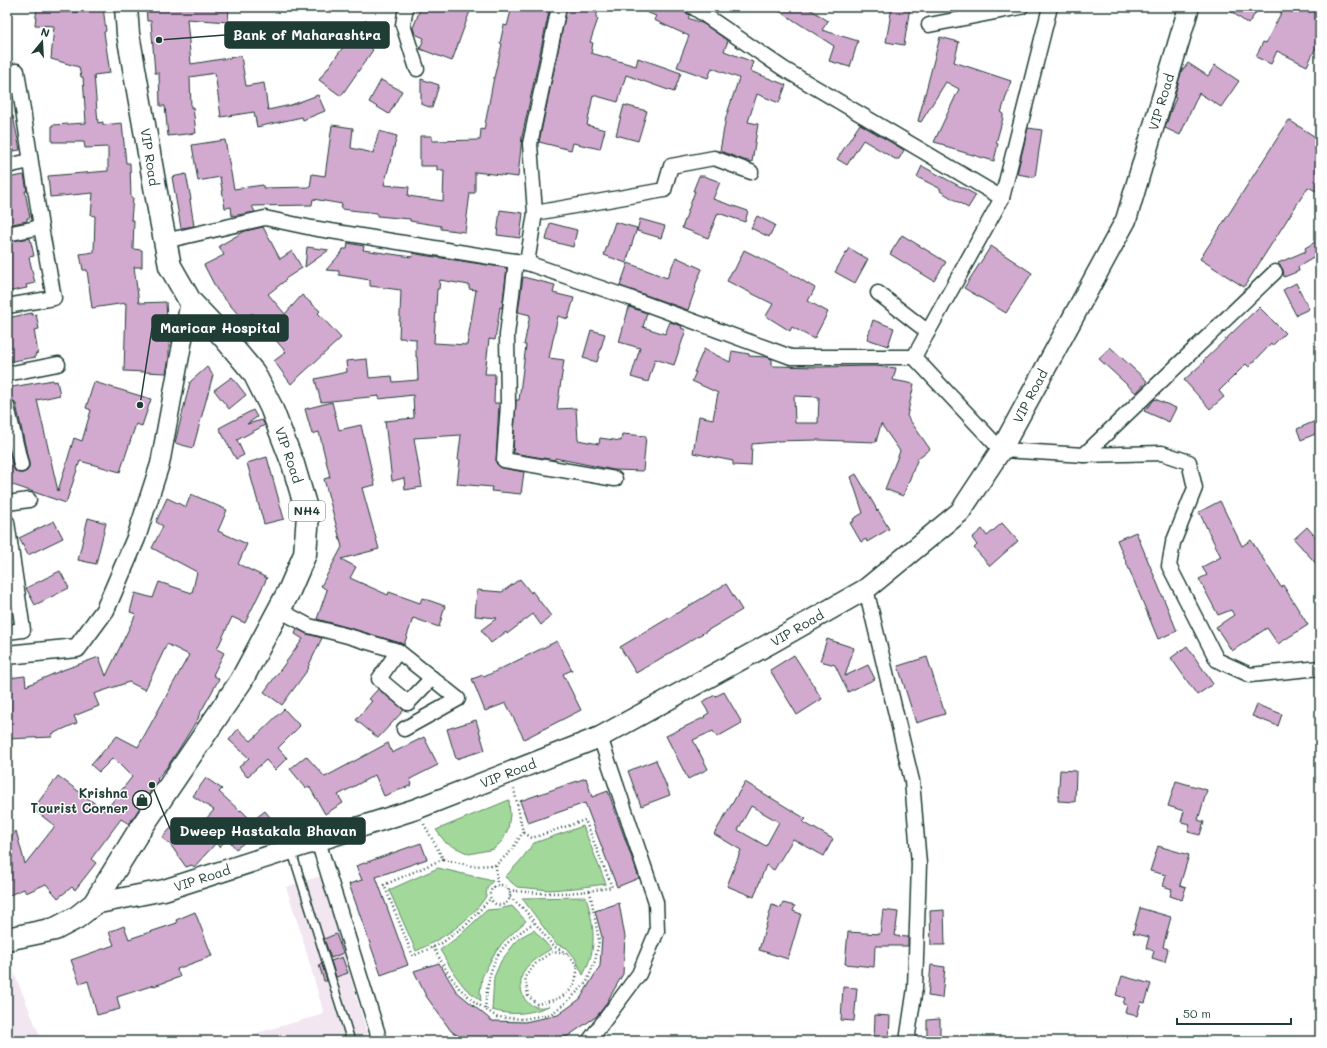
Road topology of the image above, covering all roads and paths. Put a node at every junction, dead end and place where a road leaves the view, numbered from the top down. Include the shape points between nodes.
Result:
1 (126, 7) edge
2 (406, 7) edge
3 (559, 7) edge
4 (693, 7) edge
5 (1021, 7) edge
6 (1050, 7) edge
7 (1189, 7) edge
8 (929, 24) dead end
9 (417, 69) dead end
10 (7, 72) edge
11 (30, 161) junction
12 (7, 166) edge
13 (751, 172) dead end
14 (1002, 198) junction
15 (535, 213) junction
16 (41, 227) junction
17 (7, 234) edge
18 (165, 240) junction
19 (522, 262) junction
20 (1276, 272) dead end
21 (878, 293) dead end
22 (190, 301) junction
23 (7, 306) edge
24 (928, 332) junction
25 (914, 358) junction
26 (58, 364) dead end
27 (7, 374) edge
28 (7, 406) edge
29 (1001, 450) junction
30 (1084, 455) junction
31 (21, 465) dead end
32 (615, 480) dead end
33 (30, 500) dead end
34 (7, 503) edge
35 (7, 522) edge
36 (866, 589) junction
37 (279, 610) junction
38 (7, 632) edge
39 (398, 651) junction
40 (7, 655) edge
41 (1320, 668) edge
42 (432, 678) junction
43 (404, 729) dead end
44 (600, 737) junction
45 (511, 772) junction
46 (416, 809) junction
47 (523, 832) junction
48 (318, 841) junction
49 (291, 849) junction
50 (443, 859) junction
51 (496, 865) junction
52 (497, 885) junction
53 (509, 890) junction
54 (590, 891) junction
55 (510, 897) junction
56 (490, 899) junction
57 (94, 904) junction
58 (534, 923) junction
59 (7, 939) edge
60 (433, 947) junction
61 (568, 954) junction
62 (485, 1009) junction
63 (351, 1041) edge
64 (379, 1041) edge
65 (589, 1041) edge
66 (907, 1041) edge

1 - 18 highway, VIP Road / NH4 via 128,34
2 - 9 street via 403,25
3 - 15 street via 530,144
4 - 14 street via 784,69
5 - 8 street
6 - 14 street
7 - 29 main road, VIP Road via 1126,220
10 - 11 street via 17,71
11 - 12 street
11 - 16 street
13 - 15 street via 714,158 671,166 664,190
14 - 24 street
15 - 19 street
16 - 17 street
16 - 23 street via 54,298
18 - 19 street via 265,218
18 - 22 highway, VIP Road / NH4 via 170,266
19 - 25 street via 630,298 791,357
19 - 32 street via 507,335 508,405 504,460
20 - 30 street
21 - 24 street
22 - 37 highway, VIP Road / NH4 via 254,373 271,407 293,464 308,514 305,554
22 - 40 street via 160,464 136,538 105,610 77,648
24 - 25 street
25 - 29 street
26 - 27 street
28 - 31 street
29 - 30 street
29 - 36 main road, VIP Road via 960,512
30 - 41 street via 1162,453 1189,462 1195,488 1173,543 1169,566 1216,660 1250,675
33 - 34 street
35 - 38 street via 23,630
36 - 44 main road, VIP Road
36 - 66 street via 913,788 919,864 915,988
37 - 39 street via 309,626
37 - 57 highway, VIP Road / NH4 via 241,681 137,834
39 - 42 street
39 - 42 street via 379,678 408,703
42 - 43 street via 458,699
44 - 45 main road, VIP Road
44 - 65 street via 656,902 657,931 639,974
45 - 46 main road, VIP Road
45 - 47 path
46 - 48 main road, VIP Road
46 - 50 path
47 - 51 path via 511,851
47 - 54 path via 532,838 585,820 612,887
48 - 49 main road, VIP Road
48 - 64 street
49 - 57 main road, VIP Road via 164,890
49 - 63 lane
50 - 51 path via 472,866
50 - 60 path via 384,885 413,956
51 - 52 path
52 - 53 path
52 - 56 path via 491,889
53 - 54 path via 528,893
53 - 55 path
54 - 62 path via 599,941 587,982 551,1014 522,1019 497,1017
55 - 56 path via 501,905
55 - 58 path via 524,909
56 - 60 path via 467,924
57 - 59 highway, VIP Road / NH4 via 76,918 55,929
58 - 61 path via 553,946
58 - 62 path via 505,944 493,964 487,985
60 - 62 path via 459,988
61 - 61 path via 578,967 574,984 565,995 538,1004 528,996 525,977 537,962 552,952

